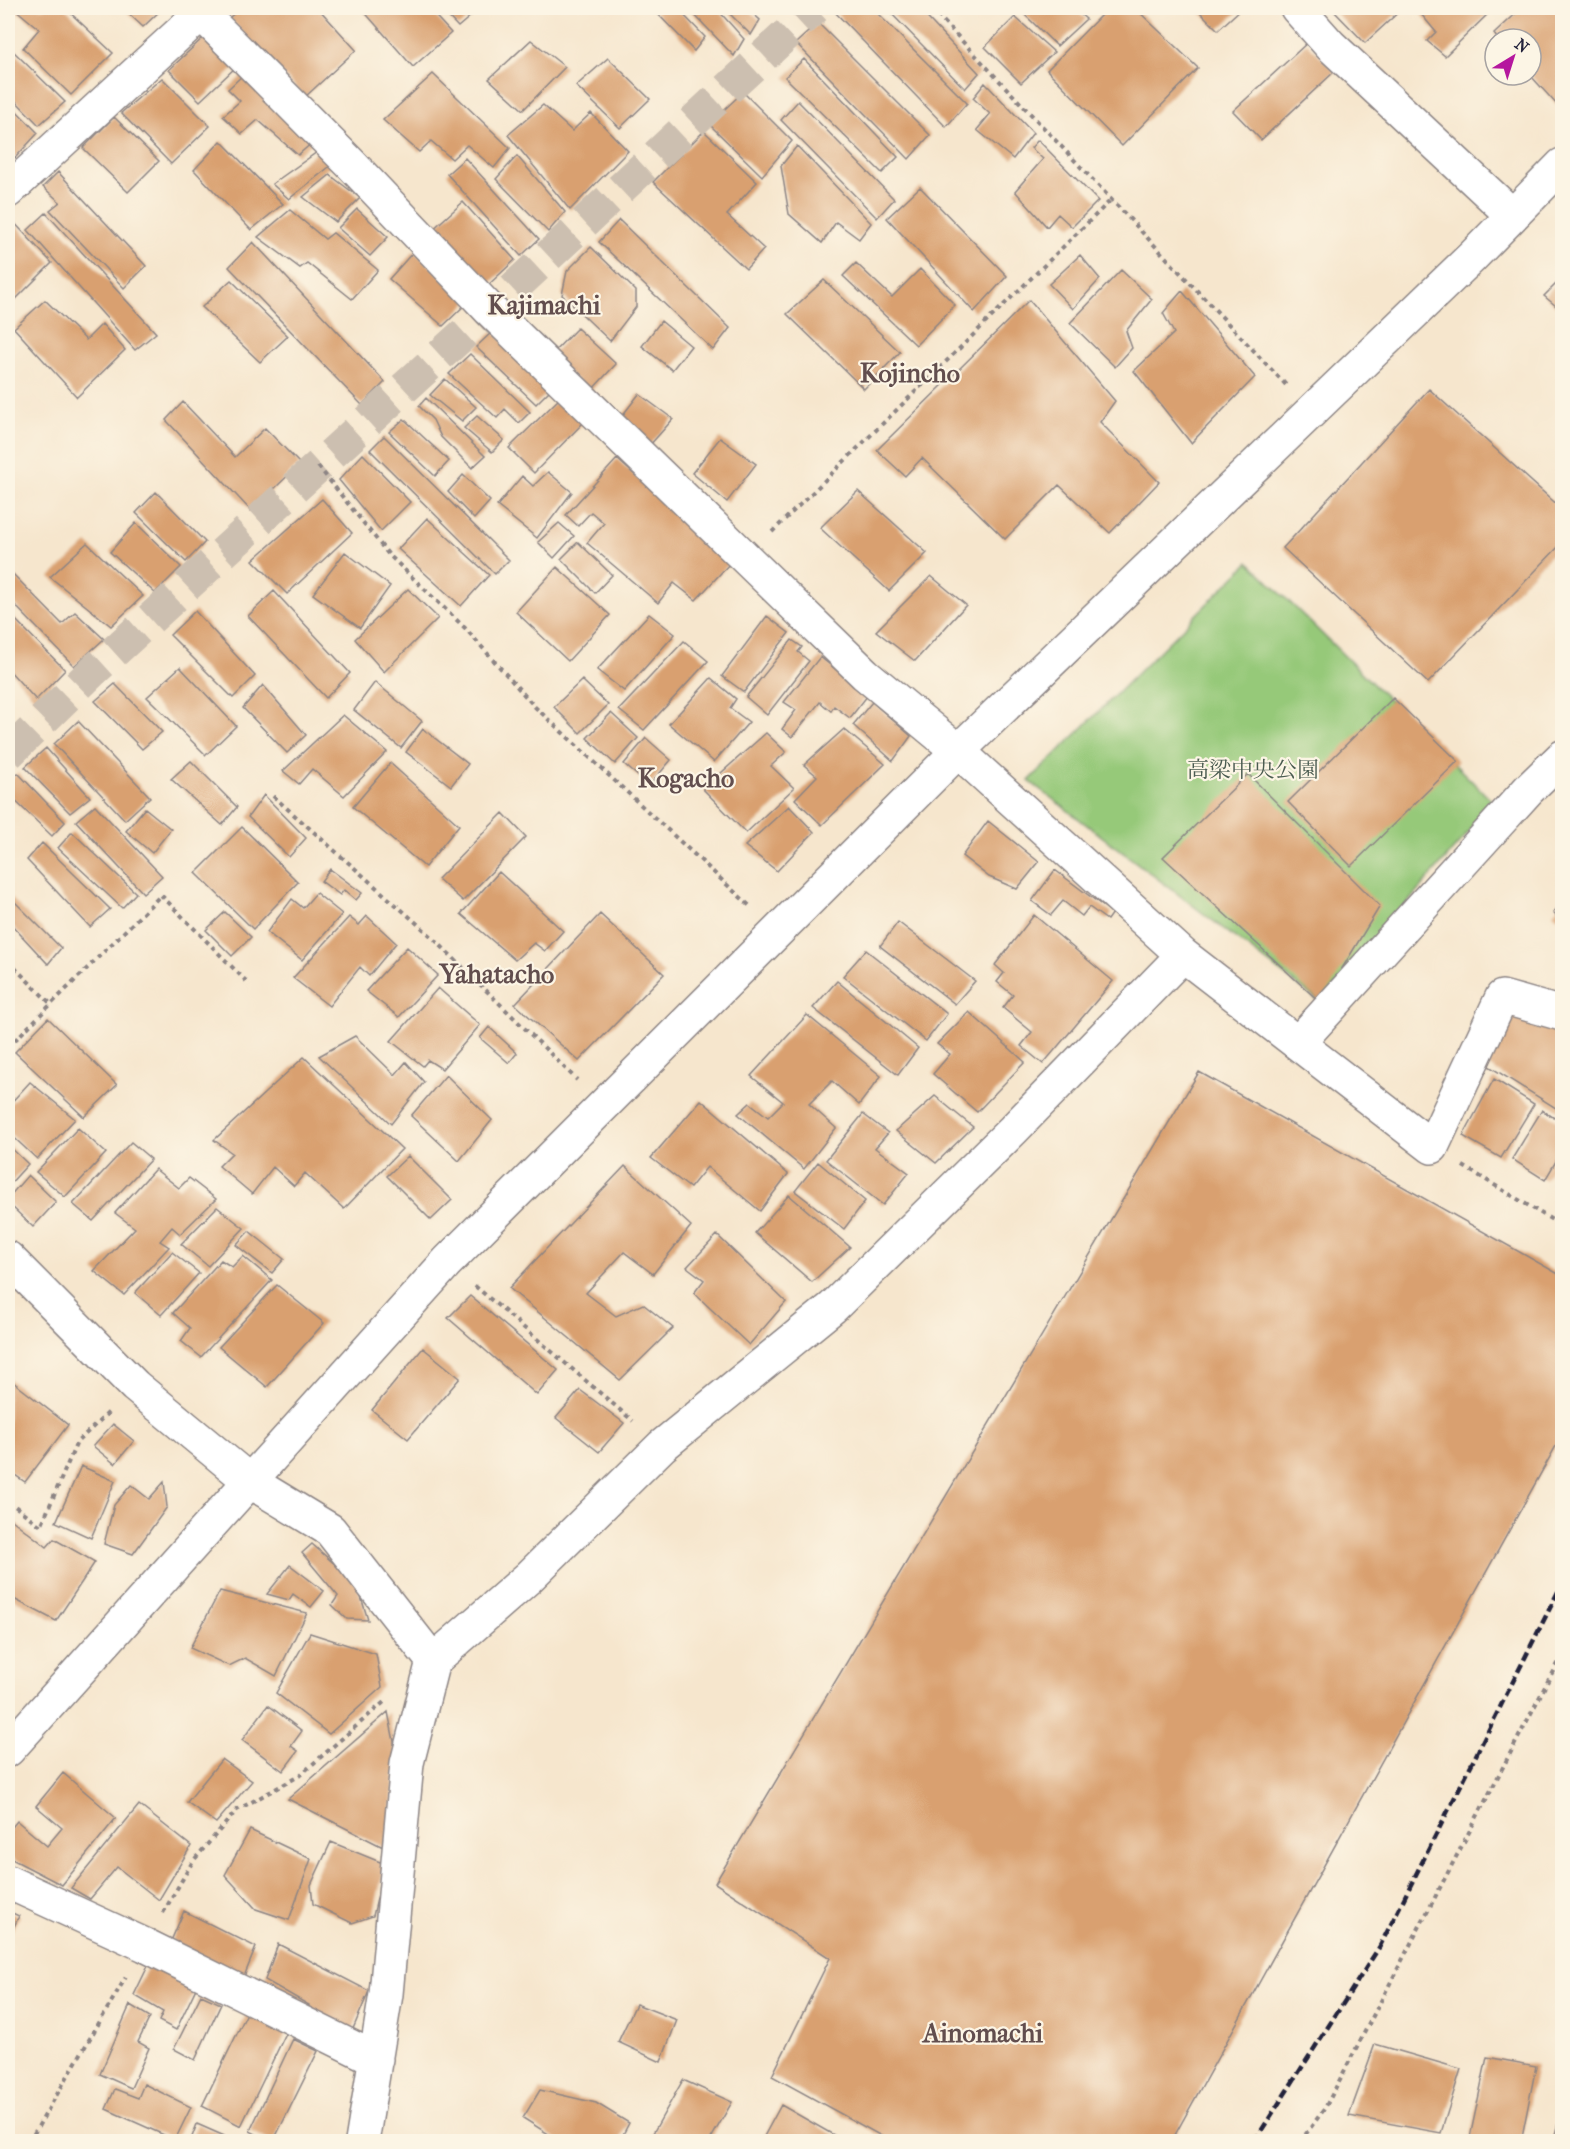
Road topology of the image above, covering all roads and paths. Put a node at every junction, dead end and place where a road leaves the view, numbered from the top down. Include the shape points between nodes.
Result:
1 (931, 8) edge
2 (1298, 8) edge
3 (201, 9) edge
4 (1563, 165) edge
5 (8, 191) edge
6 (1112, 199) junction
7 (1512, 215) junction
8 (1310, 411) junction
9 (318, 466) dead end
10 (746, 558) junction
11 (958, 751) junction
12 (1563, 757) edge
13 (273, 796) dead end
14 (778, 932) junction
15 (1184, 955) junction
16 (8, 961) edge
17 (246, 981) dead end
18 (51, 1004) junction
19 (1563, 1014) edge
20 (1298, 1043) junction
21 (8, 1047) edge
22 (603, 1106) junction
23 (1432, 1147) junction
24 (1563, 1226) edge
25 (8, 1258) edge
26 (447, 1262) junction
27 (135, 1386) junction
28 (662, 1446) junction
29 (251, 1482) junction
30 (8, 1501) edge
31 (1563, 1654) edge
32 (433, 1661) junction
33 (8, 1750) edge
34 (8, 1882) edge
35 (145, 1946) junction
36 (376, 2059) junction
37 (29, 2142) edge
38 (362, 2142) edge
39 (1300, 2142) edge

1 - 6 path
2 - 7 street via 1330,45
3 - 5 street
3 - 10 street via 490,310
4 - 7 street
6 - 8 path
6 - 10 path
7 - 8 street
8 - 11 street
9 - 14 path via 389,555 465,628 536,707
10 - 11 street via 865,674
11 - 14 street
11 - 15 street
12 - 20 street via 1529,789
13 - 22 path via 430,934
14 - 22 street
15 - 20 street
15 - 28 street via 833,1306
16 - 18 path
17 - 18 path via 161,895
18 - 21 path
19 - 23 street via 1502,997
20 - 23 street
22 - 26 street
23 - 24 path
25 - 27 street
26 - 28 path
26 - 29 street
27 - 29 street
27 - 30 path via 77,1442 41,1526
28 - 32 street via 529,1577
29 - 32 street via 330,1530
29 - 33 street
31 - 39 path via 1325,2108
32 - 35 path via 299,1776 237,1810 193,1861
32 - 36 street via 407,1763 386,1994
34 - 35 street
35 - 36 street
35 - 37 path
36 - 38 street

